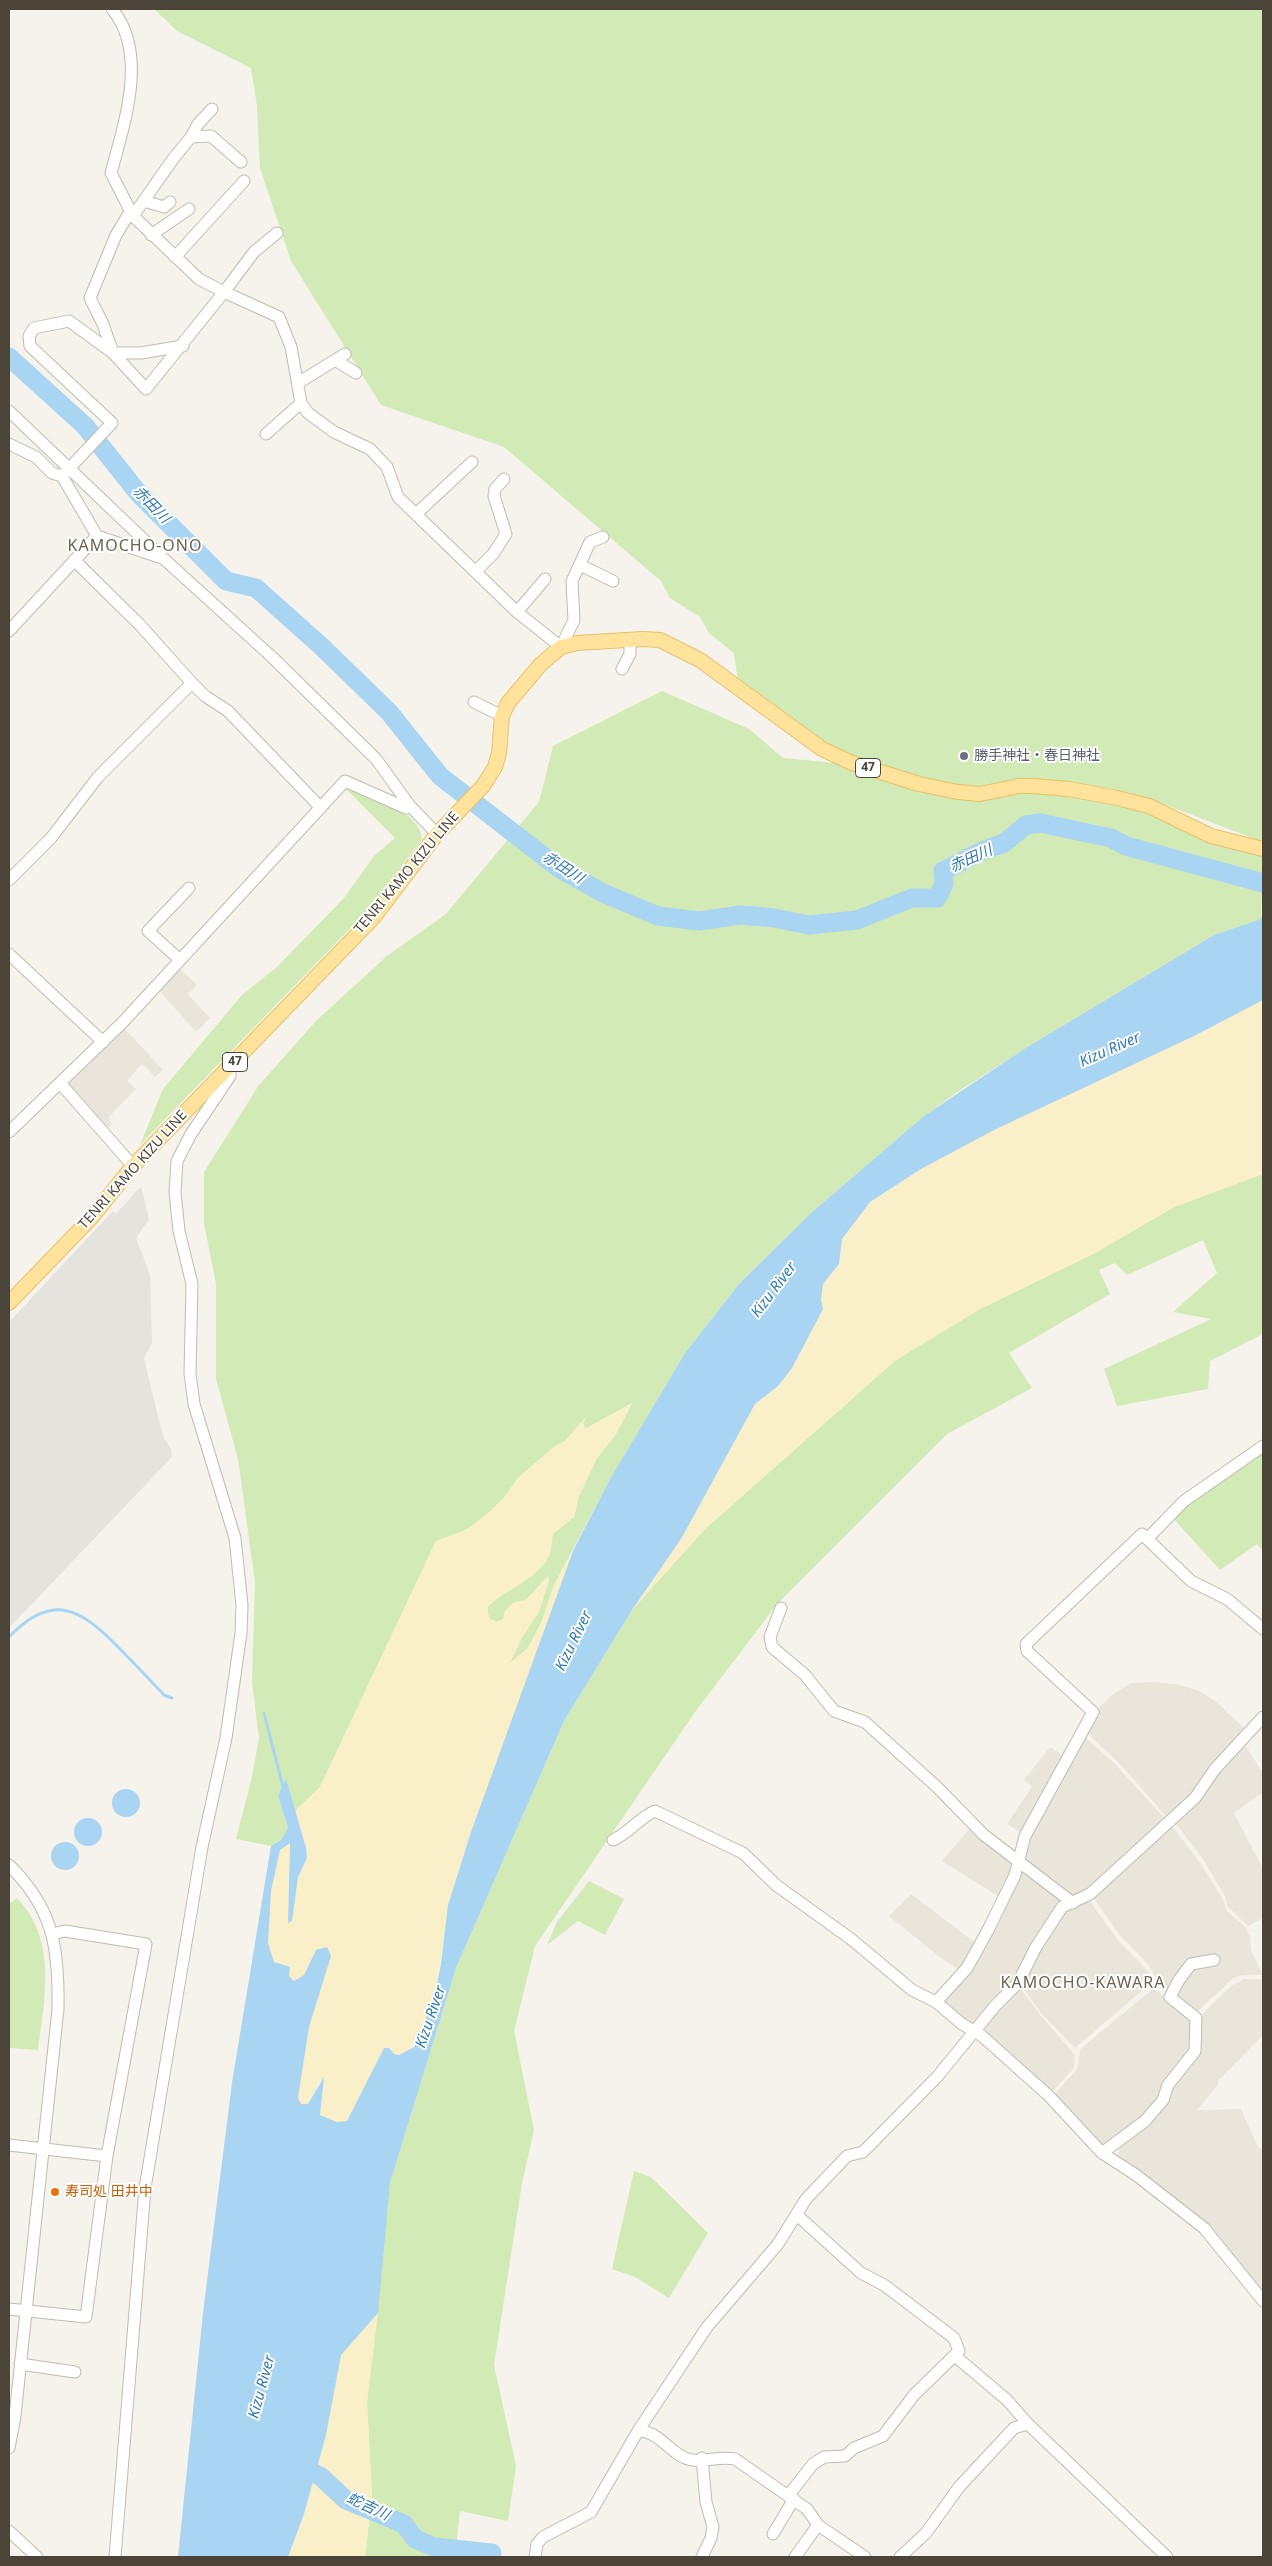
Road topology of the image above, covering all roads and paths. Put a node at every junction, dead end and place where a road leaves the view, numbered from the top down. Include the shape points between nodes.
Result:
1 (112, 9) edge
2 (212, 109) dead end
3 (191, 137) junction
4 (241, 162) dead end
5 (244, 181) dead end
6 (144, 201) junction
7 (170, 202) dead end
8 (189, 209) dead end
9 (131, 214) junction
10 (277, 233) dead end
11 (152, 235) junction
12 (175, 257) junction
13 (224, 292) junction
14 (183, 346) junction
15 (113, 353) junction
16 (356, 373) dead end
17 (298, 383) junction
18 (301, 403) junction
19 (9, 410) edge
20 (266, 434) dead end
21 (9, 444) edge
22 (472, 462) dead end
23 (65, 472) junction
24 (504, 479) dead end
25 (417, 513) junction
26 (97, 536) junction
27 (603, 537) dead end
28 (164, 559) junction
29 (74, 560) junction
30 (580, 565) junction
31 (476, 571) junction
32 (546, 579) dead end
33 (613, 581) dead end
34 (517, 612) junction
35 (9, 631) edge
36 (630, 639) junction
37 (561, 647) junction
38 (622, 669) dead end
39 (192, 683) junction
40 (474, 702) dead end
41 (502, 716) junction
42 (410, 806) junction
43 (321, 808) junction
44 (437, 834) junction
45 (1263, 850) edge
46 (9, 880) edge
47 (189, 888) dead end
48 (9, 954) edge
49 (180, 960) junction
50 (103, 1042) junction
51 (230, 1067) junction
52 (60, 1083) junction
53 (9, 1132) edge
54 (133, 1166) junction
55 (9, 1303) edge
56 (1263, 1446) edge
57 (1148, 1538) junction
58 (781, 1608) dead end
59 (1263, 1629) edge
60 (1263, 1717) edge
61 (613, 1840) dead end
62 (1018, 1863) junction
63 (9, 1865) edge
64 (1073, 1903) junction
65 (52, 1934) junction
66 (1214, 1960) dead end
67 (936, 2002) junction
68 (975, 2031) junction
69 (9, 2145) edge
70 (43, 2149) junction
71 (1102, 2153) junction
72 (107, 2156) junction
73 (797, 2215) junction
74 (1263, 2301) edge
75 (9, 2309) edge
76 (25, 2311) junction
77 (955, 2356) junction
78 (20, 2364) junction
79 (74, 2372) dead end
80 (12, 2416) edge
81 (1028, 2424) junction
82 (638, 2431) junction
83 (9, 2448) edge
84 (702, 2458) junction
85 (791, 2498) junction
86 (818, 2525) junction
87 (9, 2531) edge
88 (773, 2534) dead end
89 (37, 2557) edge
90 (115, 2557) edge
91 (535, 2557) edge
92 (702, 2557) edge
93 (796, 2557) edge
94 (865, 2557) edge
95 (900, 2557) edge
96 (1167, 2557) edge

1 - 9 street via 125,30 130,61 124,122 111,173
2 - 3 street
3 - 4 street via 211,136
3 - 6 street
5 - 12 street
6 - 7 street via 164,207
6 - 9 street
8 - 11 street
9 - 11 street
9 - 15 street via 116,235 90,298
10 - 13 street via 254,252
11 - 12 street
12 - 13 street via 199,279
13 - 14 street
13 - 17 street via 279,317 291,347
14 - 15 street via 141,353
14 - 15 street via 146,389
15 - 23 street via 69,321 43,324 34,328 29,336 30,346 112,423
16 - 17 street via 340,357
17 - 18 street
18 - 20 street
18 - 25 street via 308,413 334,432 370,449 387,467 398,497
19 - 23 street
21 - 23 street via 36,457 52,473
22 - 25 street
23 - 26 street
23 - 28 street
24 - 31 street via 494,496 506,534
25 - 31 street
26 - 28 street
26 - 29 street
27 - 30 street via 590,542
28 - 42 street via 272,657 376,759
29 - 35 street
29 - 39 street via 140,625
30 - 33 street
30 - 37 street via 572,581 574,620
31 - 34 street
32 - 34 street
34 - 37 street
36 - 37 main road, TENRI KAMO KIZU LINE / 47
36 - 38 street via 630,654
36 - 45 main road, TENRI KAMO KIZU LINE / 47 via 660,640 700,660 822,749 861,765 919,784 958,792 980,794 1032,786 1117,798 1149,806 1211,836
37 - 41 main road, TENRI KAMO KIZU LINE / 47 via 516,692
39 - 43 street via 228,712
39 - 46 street via 98,777 50,838
40 - 41 street
41 - 44 main road, TENRI KAMO KIZU LINE / 47 via 495,767 483,786
42 - 43 street via 406,808 345,781
42 - 44 street
43 - 49 street
44 - 51 main road, TENRI KAMO KIZU LINE / 47 via 374,917
47 - 49 street via 148,931
48 - 50 street
49 - 50 street
50 - 52 street
51 - 54 main road, TENRI KAMO KIZU LINE / 47
51 - 90 street via 230,1076 177,1161 175,1192 178,1224 192,1284 190,1374 193,1397 235,1538 242,1605 241,1633 226,1738 202,1847 145,2188
52 - 53 street
52 - 54 street
54 - 55 main road, TENRI KAMO KIZU LINE / 47 via 92,1217
56 - 57 street via 1184,1501
57 - 59 street via 1191,1581 1227,1599
57 - 62 street via 1142,1534 1026,1644 1027,1651 1093,1712 1025,1836
58 - 62 street via 770,1637 772,1647 805,1675 834,1711 865,1722
60 - 64 street via 1215,1769 1195,1798 1090,1894
61 - 67 street via 655,1811 704,1833 743,1853 776,1885 851,1939 912,1990
62 - 64 street
62 - 67 street via 1015,1875 967,1968
63 - 65 street via 25,1881
64 - 68 street via 1062,1907 1018,1983
65 - 70 street via 59,1966 58,2009
65 - 72 street via 65,1931 146,1944
66 - 71 street via 1191,1964 1170,1996 1196,2018 1195,2051 1145,2121
67 - 68 street
68 - 71 street via 1049,2096
68 - 73 street via 937,2077 863,2152 846,2156 806,2199
69 - 70 street
70 - 72 street
70 - 76 street
71 - 74 street via 1204,2228
72 - 76 street via 86,2317
73 - 77 street via 861,2273 884,2285 954,2338 960,2351
73 - 82 street via 752,2278 707,2327
75 - 76 street
76 - 78 street
77 - 81 street via 1007,2400
77 - 85 street via 914,2395 883,2436 854,2448 844,2456 824,2457 813,2464
78 - 79 street
78 - 80 street
80 - 83 street
81 - 95 street via 1014,2428 959,2487 926,2533
81 - 96 street
82 - 84 street via 648,2431 692,2460
82 - 91 street via 592,2512 544,2537 537,2544
84 - 85 street via 735,2458
84 - 92 street via 706,2502 713,2527
85 - 86 street via 811,2513
85 - 88 street
86 - 93 street
86 - 94 street
87 - 89 street

